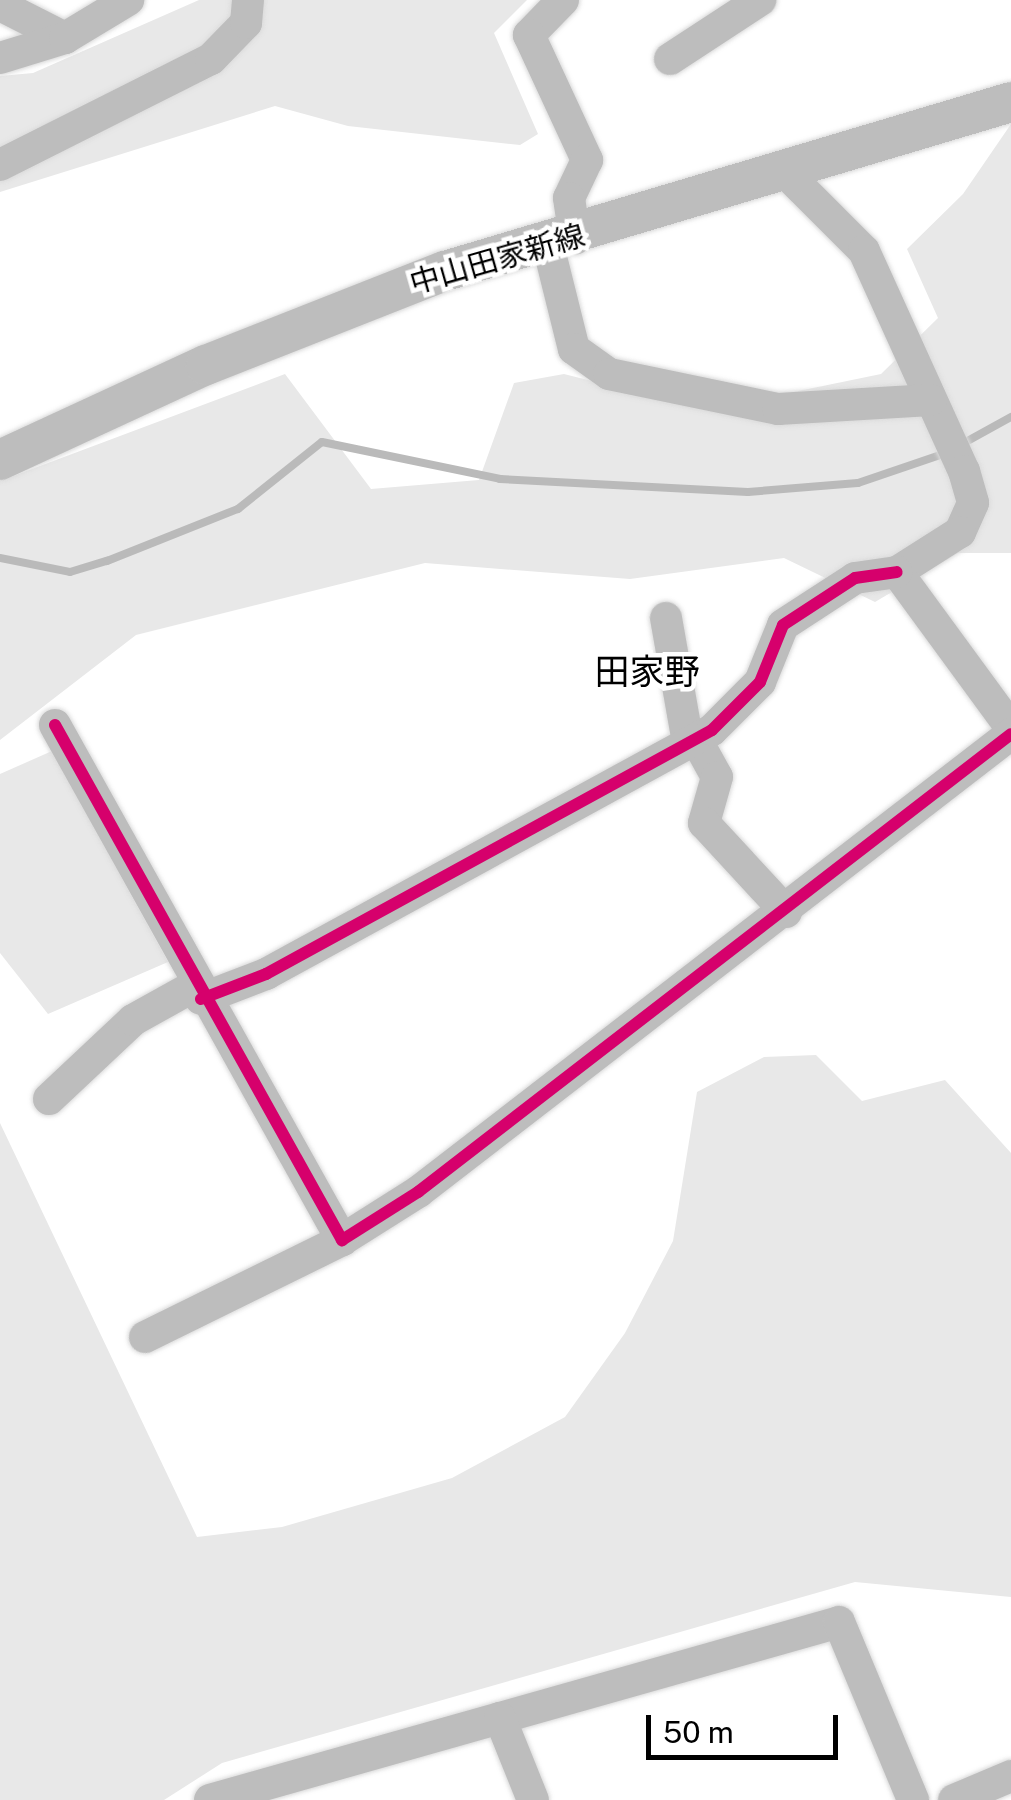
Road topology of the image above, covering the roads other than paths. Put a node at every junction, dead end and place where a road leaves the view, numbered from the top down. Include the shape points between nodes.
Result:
1 (128, 0) edge
2 (248, 0) edge
3 (563, 0) edge
4 (760, 0) edge
5 (0, 5) edge
6 (65, 38) junction
7 (0, 58) edge
8 (670, 60) dead end
9 (1011, 102) edge
10 (0, 165) edge
11 (781, 168) junction
12 (561, 242) junction
13 (931, 400) junction
14 (0, 460) edge
15 (897, 572) junction
16 (666, 618) dead end
17 (55, 726) dead end
18 (1011, 731) edge
19 (692, 741) junction
20 (786, 912) junction
21 (198, 992) junction
22 (49, 1099) dead end
23 (342, 1240) junction
24 (145, 1337) dead end
25 (500, 1718) junction
26 (1011, 1776) edge
27 (210, 1800) edge
28 (533, 1800) edge
29 (913, 1800) edge
30 (954, 1800) edge

1 - 6 street
2 - 10 street via 246,24 212,59
3 - 12 street via 530,36 587,160 569,198
4 - 8 street
5 - 6 street
6 - 7 street
9 - 11 main road, 中山田家新線
11 - 12 main road, 中山田家新線
11 - 13 street via 864,251
12 - 13 street via 574,349 609,374 778,409
12 - 14 main road, 中山田家新線 via 365,299
13 - 15 street via 973,503 960,532
15 - 18 street
15 - 19 street via 855,578 784,625 760,682
16 - 19 street
17 - 21 street
18 - 20 street
19 - 20 street via 718,777 704,823
19 - 21 street via 266,974
20 - 23 street
21 - 22 street via 133,1020
21 - 23 street
23 - 24 street
25 - 27 street
25 - 28 street
25 - 29 street via 839,1622
26 - 30 street

